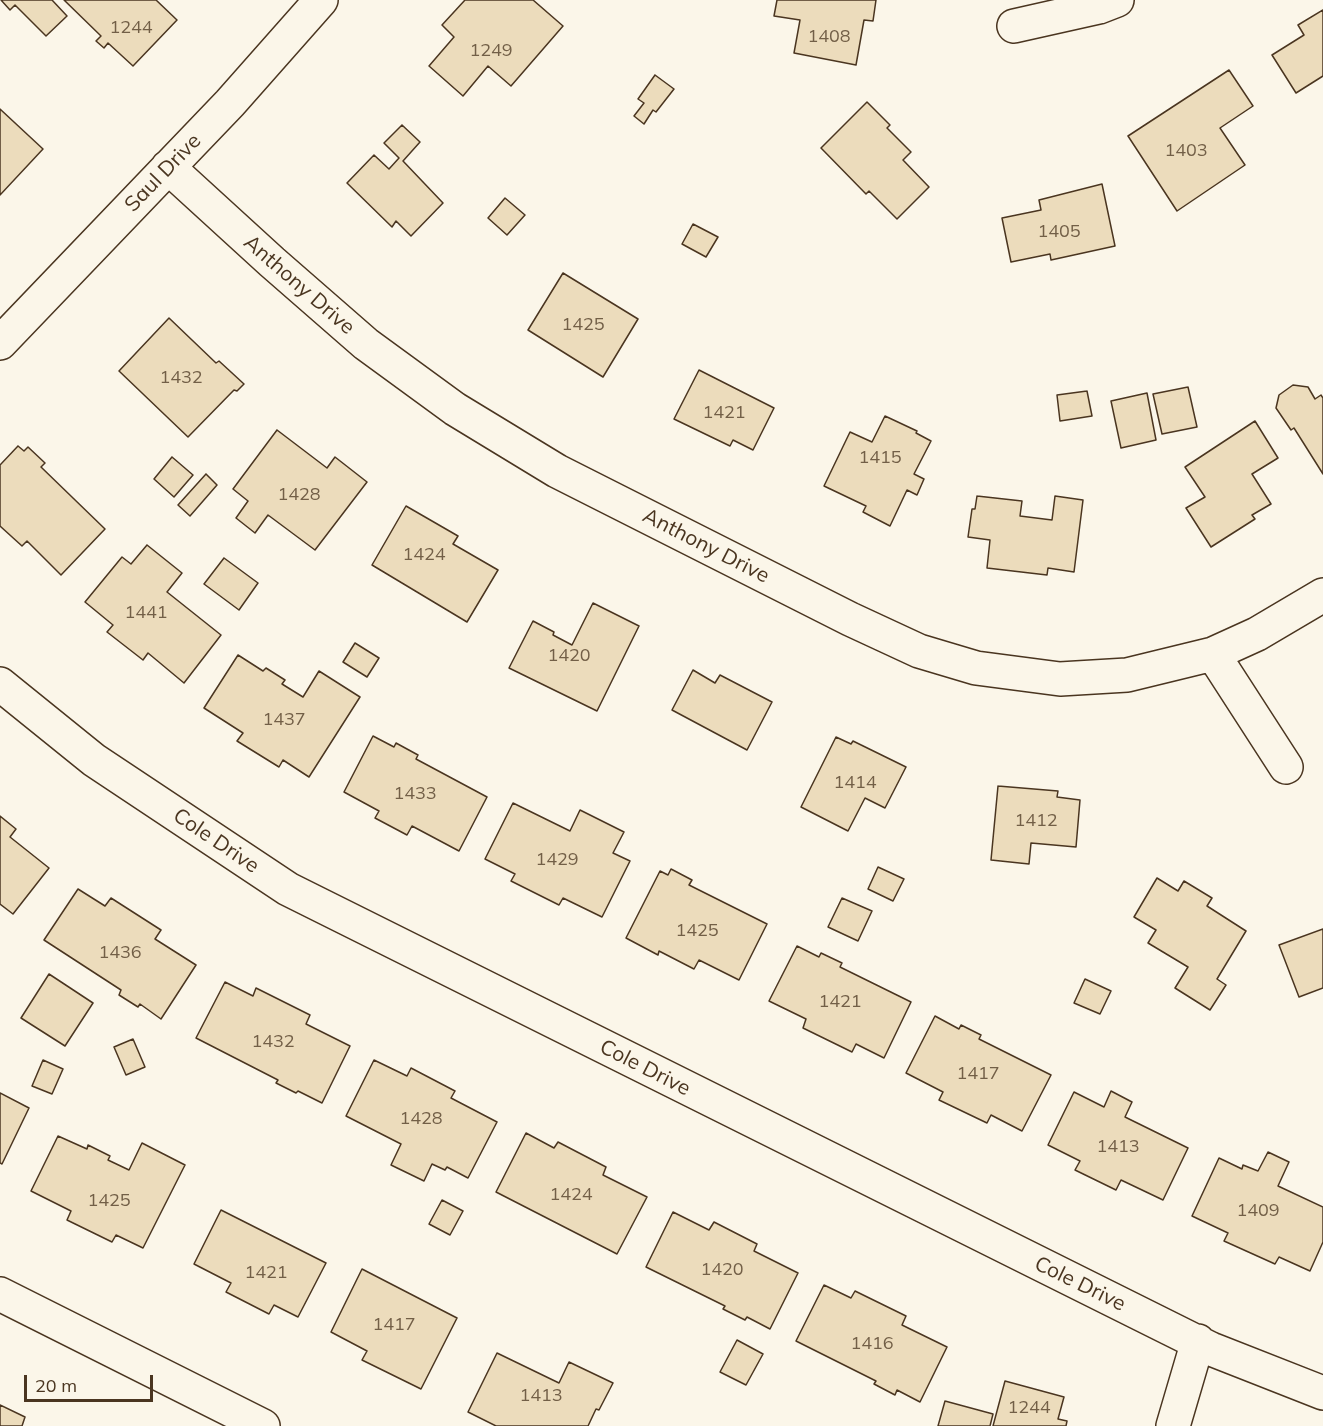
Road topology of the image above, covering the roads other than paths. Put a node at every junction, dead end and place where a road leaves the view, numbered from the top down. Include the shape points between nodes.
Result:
1 (321, 0) edge
2 (1117, 0) edge
3 (1014, 26) dead end
4 (168, 167) junction
5 (0, 342) edge
6 (1323, 596) edge
7 (1213, 654) junction
8 (0, 684) edge
9 (1286, 766) dead end
10 (0, 1294) edge
11 (1198, 1341) junction
12 (1323, 1394) edge
13 (263, 1426) edge
14 (1173, 1426) edge

1 - 4 street, Saul Drive
2 - 3 street
4 - 5 street, Saul Drive
4 - 7 street, Anthony Drive via 366,344 455,409 557,471 850,619 919,651 976,668 1060,679 1126,675
6 - 7 street, Anthony Drive
7 - 9 street
8 - 11 street, Cole Drive via 94,760 288,889
10 - 13 street
11 - 12 street, Cole Drive
11 - 14 street

